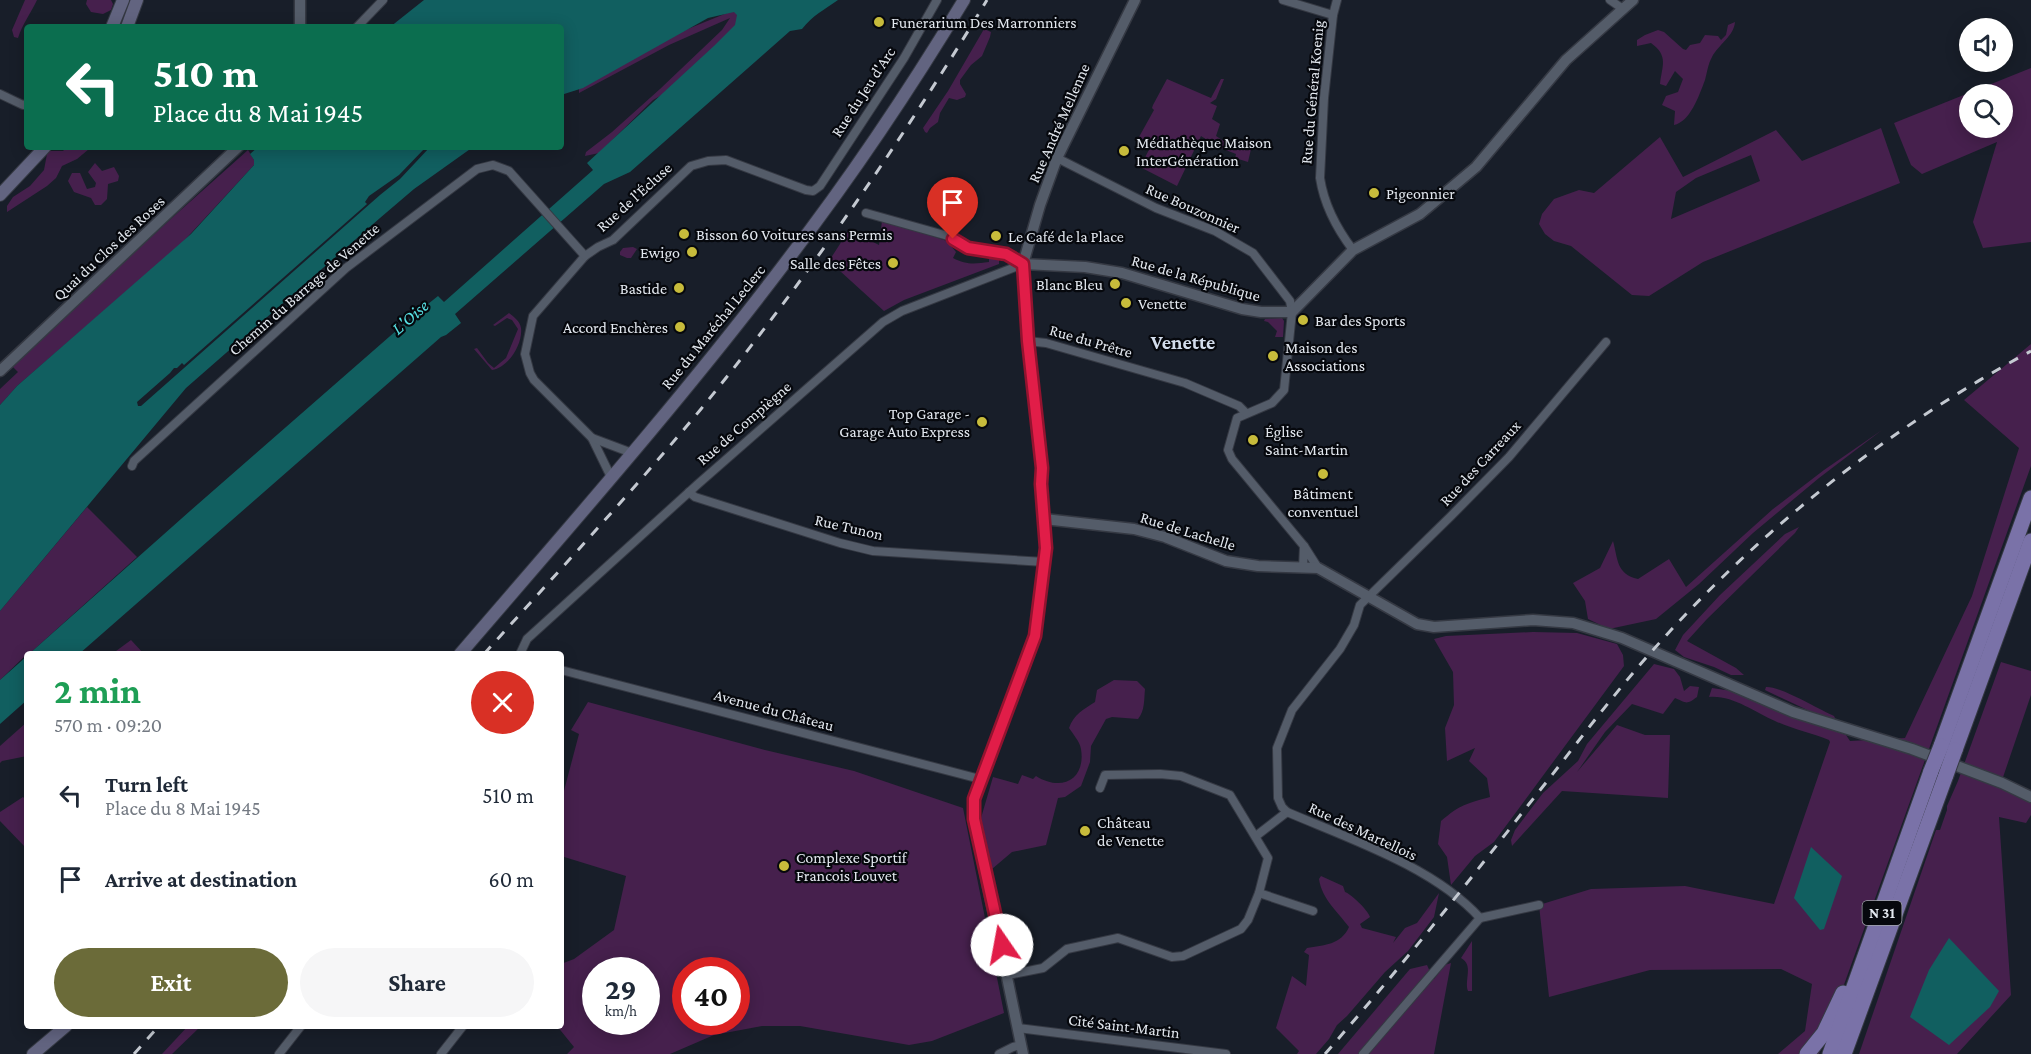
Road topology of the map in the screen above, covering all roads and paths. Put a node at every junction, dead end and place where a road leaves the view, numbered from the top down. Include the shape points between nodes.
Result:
1 (123, 0) edge
2 (137, 0) edge
3 (300, 0) edge
4 (383, 0) edge
5 (937, 0) edge
6 (964, 0) edge
7 (1135, 0) edge
8 (1283, 0) edge
9 (1337, 0) edge
10 (1610, 0) edge
11 (1633, 0) edge
12 (1623, 9) junction
13 (1333, 15) junction
14 (113, 24) edge
15 (128, 24) edge
16 (300, 24) edge
17 (360, 24) edge
18 (0, 94) edge
19 (24, 105) edge
20 (42, 150) edge
21 (235, 150) edge
22 (1057, 158) junction
23 (806, 190) joint
24 (0, 195) edge
25 (866, 213) dead end
26 (1353, 250) junction
27 (585, 256) junction
28 (1023, 264) junction
29 (1292, 312) junction
30 (1028, 341) junction
31 (1606, 342) dead end
32 (0, 371) edge
33 (1246, 413) junction
34 (592, 438) junction
35 (609, 444) junction
36 (632, 453) junction
37 (600, 454) junction
38 (132, 466) dead end
39 (611, 477) junction
40 (689, 492) junction
41 (2031, 498) edge
42 (1044, 519) junction
43 (2031, 541) edge
44 (1304, 546) junction
45 (1045, 562) junction
46 (1303, 568) junction
47 (1320, 569) junction
48 (1367, 596) junction
49 (463, 651) edge
50 (521, 651) edge
51 (564, 671) edge
52 (1948, 748) junction
53 (1938, 773) junction
54 (980, 779) junction
55 (1100, 788) dead end
56 (2031, 797) edge
57 (1287, 813) junction
58 (1256, 836) junction
59 (1259, 893) junction
60 (1539, 905) dead end
61 (1313, 911) dead end
62 (1480, 918) junction
63 (1878, 923) junction
64 (1008, 975) junction
65 (1018, 1028) junction
66 (62, 1029) edge
67 (300, 1029) edge
68 (461, 1029) edge
69 (1022, 1050) edge
70 (33, 1054) edge
71 (279, 1054) edge
72 (441, 1054) edge
73 (999, 1054) edge
74 (1226, 1054) edge
75 (1363, 1054) edge
76 (1807, 1054) edge
77 (1830, 1054) edge
78 (1844, 1054) edge

1 - 14 main road
2 - 15 main road
3 - 16 street
4 - 17 street
5 - 23 street, Rue du Jeu d'Arc via 820,186
6 - 36 main road, Rue du Maréchal Leclerc via 892,113 787,261
7 - 22 street, Rue André Mellenne
8 - 13 street
9 - 13 street, Rue du Général Koenig
10 - 12 street
11 - 12 street
12 - 26 street via 1566,60 1476,167 1420,214
13 - 26 street, Rue du Général Koenig via 1320,178 1336,225
18 - 19 street
20 - 24 main road
21 - 32 street, Quai du Clos des Roses
22 - 28 street, Rue André Mellenne
22 - 29 street, Rue Bouzonnier via 1156,208 1215,231 1253,253 1290,301
23 - 27 street, Rue de l'Écluse via 726,160 691,166 613,240
25 - 28 street via 948,236 968,248 1006,254
26 - 29 street
27 - 34 street, Rue de l'Écluse via 533,316 525,354 534,380
27 - 38 street, Chemin du Barrage de Venette via 504,167 477,169 346,268
28 - 29 street, Rue de la République via 1122,273 1242,309
28 - 30 street, Rue André Mellenne
28 - 40 street, Rue de Compiègne via 883,322
29 - 33 street via 1284,390 1272,403
30 - 33 street, Rue du Prêtre via 1185,383 1239,406
30 - 42 street, Rue André Mellenne
31 - 48 street, Rue des Carreaux via 1509,457
33 - 44 street via 1234,423 1228,450
34 - 35 street, Rue de l'Écluse
34 - 37 street
35 - 36 street, Rue de l'Écluse
35 - 37 street
36 - 39 main road, Rue du Maréchal Leclerc
37 - 39 street
39 - 49 main road, Rue du Maréchal Leclerc
40 - 45 street, Rue Tunon via 695,498 873,550
40 - 50 street, Rue de Compiègne via 527,639
41 - 52 highway, N 31
42 - 45 street, Rue André Mellenne
42 - 46 street, Rue de Lachelle via 1134,529 1226,561
43 - 52 highway, N 31
44 - 46 street
44 - 47 street
45 - 54 street, Rue André Mellenne via 1035,636
46 - 47 street, Rue de Lachelle
47 - 48 street
48 - 56 street via 1417,624 1434,627 1533,620 1573,622 1622,638 1793,712 1912,749
48 - 57 street, Rue des Martellois via 1340,649 1292,710 1277,748 1278,798
51 - 54 street, Avenue du Château
52 - 53 highway, N 31, bridge
53 - 63 highway, N 31
53 - 78 highway, N 31
54 - 64 street, Rue André Mellenne via 974,819
55 - 58 street via 1105,775 1181,776 1230,795
57 - 58 street
57 - 62 street, Rue des Martellois via 1380,852 1437,882
58 - 59 street via 1268,858
59 - 61 street
59 - 64 street via 1241,929 1182,956 1172,957 1118,938 1067,949 1043,968
60 - 62 street
62 - 75 street
63 - 76 highway via 1824,1033
63 - 77 highway, N 31
64 - 65 street, Rue André Mellenne
65 - 69 street, Rue André Mellenne
65 - 74 street, Cité Saint-Martin
66 - 70 main road
67 - 71 street
68 - 72 street
69 - 73 street via 1013,1047

